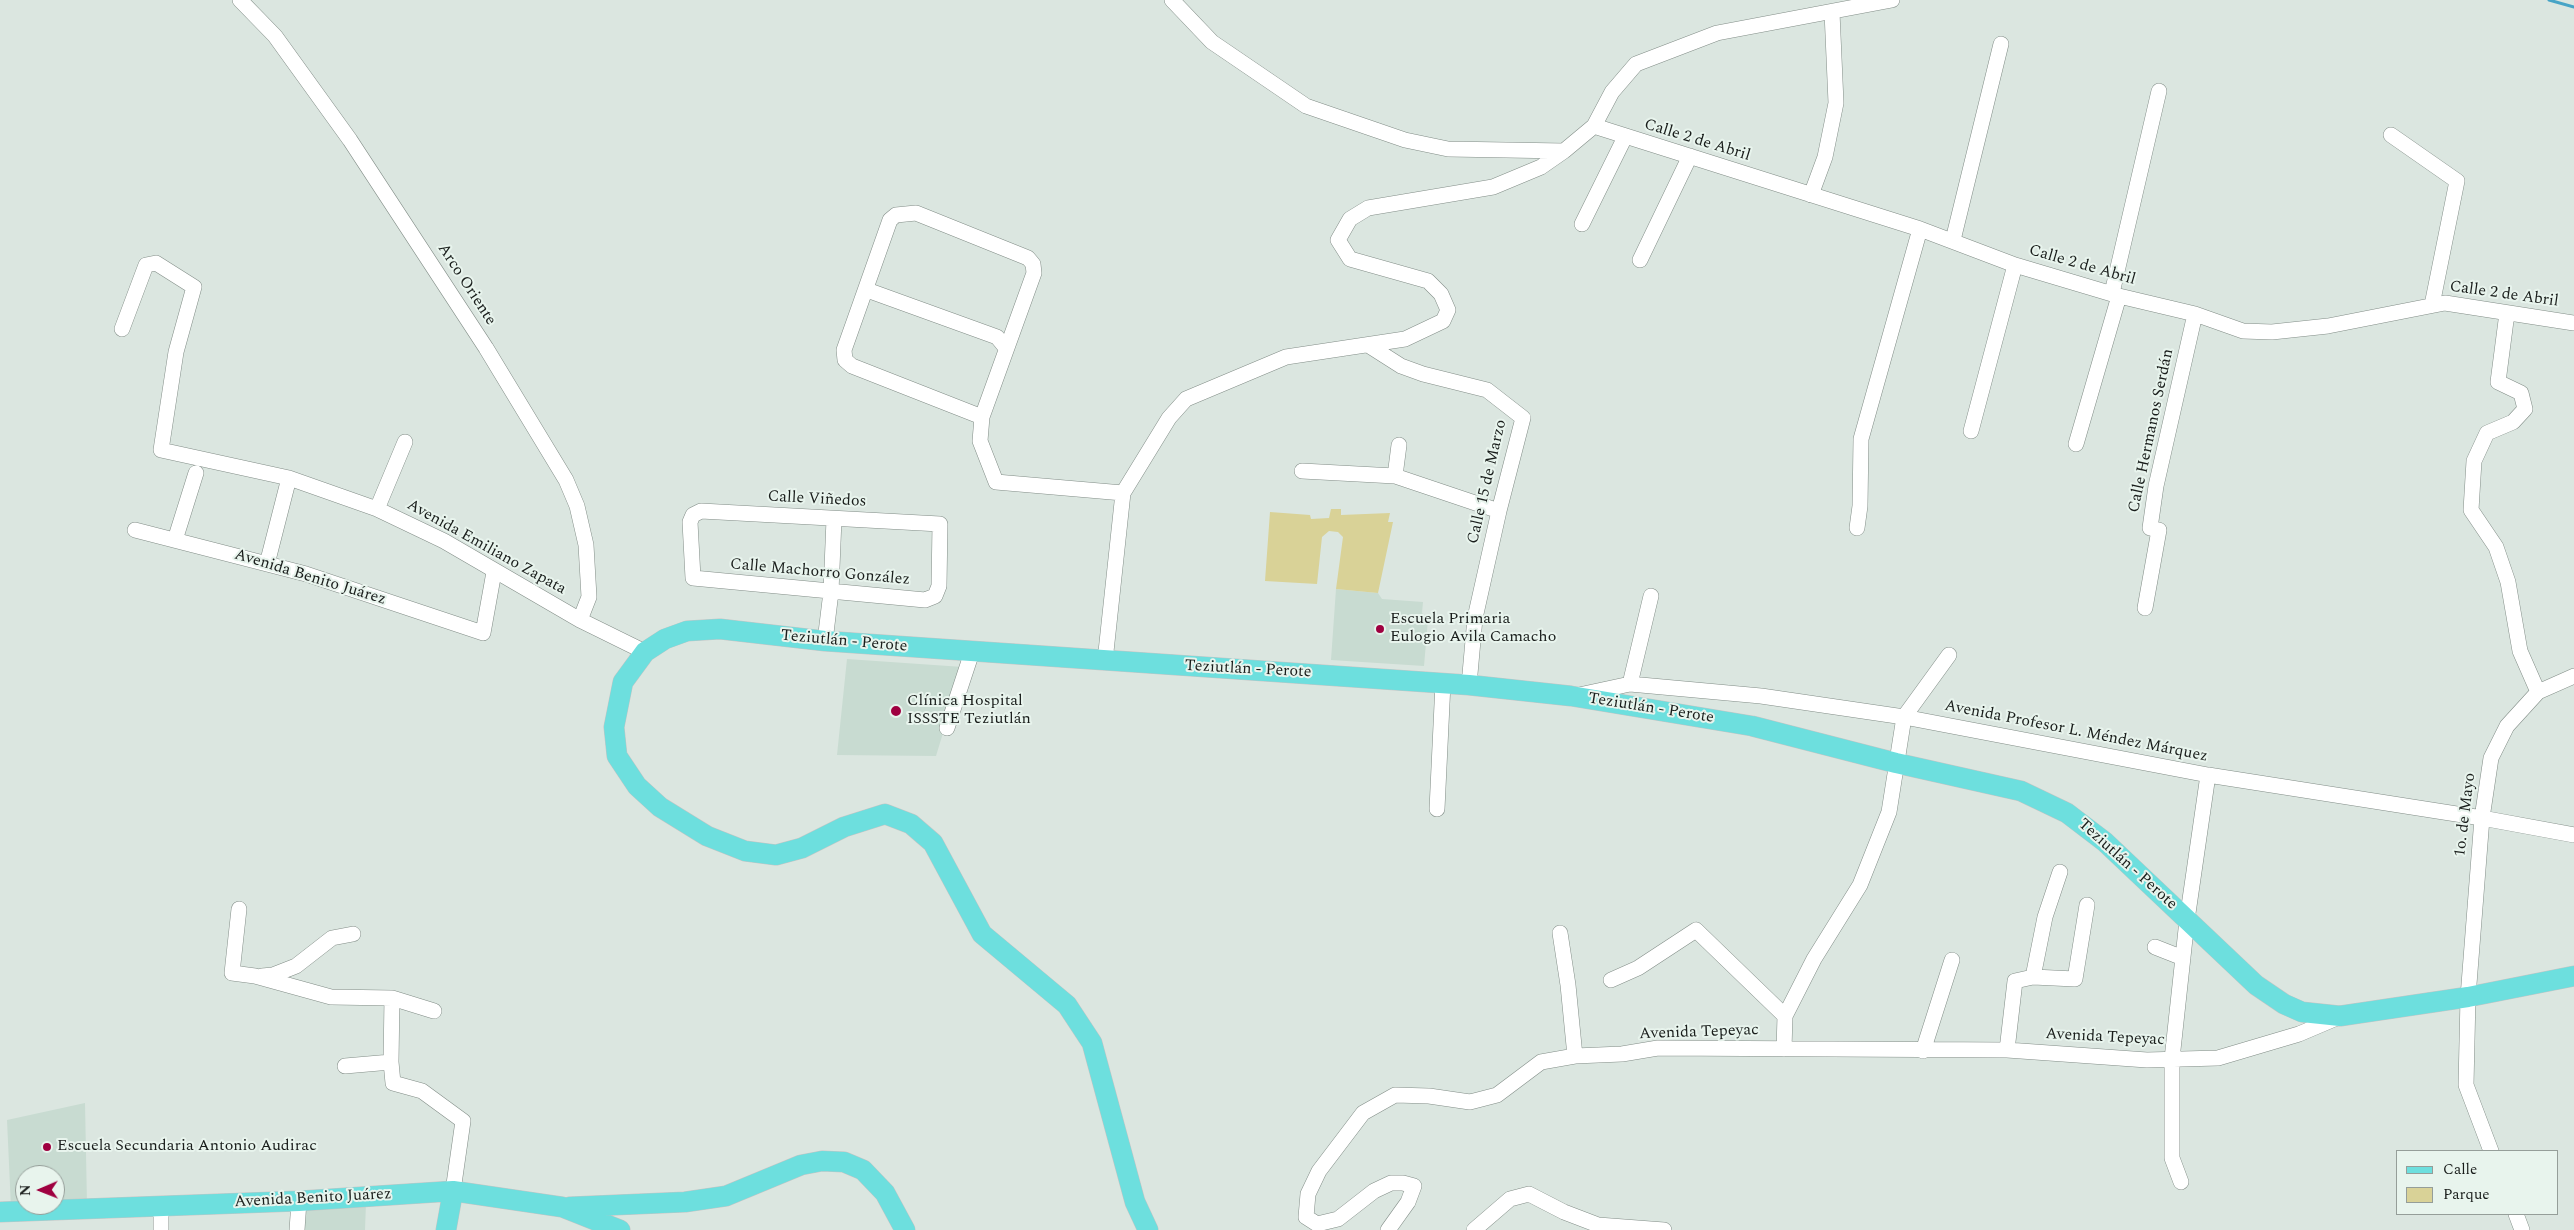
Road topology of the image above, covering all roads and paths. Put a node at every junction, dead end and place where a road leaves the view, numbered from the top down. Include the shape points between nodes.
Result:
1 (240, 0) edge
2 (1172, 0) edge
3 (1892, 0) edge
4 (1832, 12) junction
5 (2001, 44) dead end
6 (2159, 91) dead end
7 (1594, 126) junction
8 (2391, 135) dead end
9 (1625, 137) junction
10 (1564, 151) junction
11 (1690, 156) junction
12 (1811, 195) junction
13 (1582, 224) dead end
14 (1920, 228) junction
15 (1953, 240) junction
16 (1640, 260) dead end
17 (2015, 265) junction
18 (867, 290) junction
19 (2115, 294) junction
20 (2432, 305) junction
21 (2195, 314) junction
22 (2508, 314) junction
23 (2574, 323) edge
24 (122, 329) dead end
25 (1368, 345) junction
26 (1006, 348) junction
27 (982, 416) junction
28 (1971, 431) dead end
29 (405, 442) dead end
30 (2076, 444) dead end
31 (1399, 445) dead end
32 (1302, 471) dead end
33 (196, 473) dead end
34 (1395, 476) junction
35 (288, 478) junction
36 (1123, 493) junction
37 (377, 509) junction
38 (1499, 511) junction
39 (693, 515) joint
40 (834, 519) junction
41 (940, 524) joint
42 (1857, 528) dead end
43 (135, 530) dead end
44 (175, 540) junction
45 (267, 564) junction
46 (494, 572) junction
47 (831, 592) junction
48 (1652, 596) dead end
49 (2146, 608) dead end
50 (580, 620) junction
51 (825, 642) junction
52 (645, 652) junction
53 (972, 652) junction
54 (1949, 655) dead end
55 (1105, 661) junction
56 (2574, 676) edge
57 (1443, 683) junction
58 (1630, 684) junction
59 (1469, 685) junction
60 (2538, 692) junction
61 (1571, 696) junction
62 (1904, 717) junction
63 (947, 728) dead end
64 (1896, 764) junction
65 (2208, 775) junction
66 (1437, 809) dead end
67 (2482, 818) junction
68 (2574, 835) edge
69 (2060, 872) dead end
70 (2088, 904) dead end
71 (240, 909) dead end
72 (2187, 920) junction
73 (1560, 933) dead end
74 (353, 934) dead end
75 (2155, 947) dead end
76 (2183, 958) junction
77 (1952, 960) dead end
78 (256, 976) junction
79 (2574, 976) edge
80 (2033, 977) junction
81 (1611, 980) dead end
82 (2468, 997) junction
83 (392, 998) junction
84 (434, 1011) dead end
85 (1785, 1016) junction
86 (2340, 1016) junction
87 (1784, 1049) junction
88 (2007, 1050) junction
89 (1924, 1051) junction
90 (1575, 1056) junction
91 (2172, 1059) junction
92 (391, 1062) junction
93 (345, 1066) dead end
94 (2491, 1150) edge
95 (2181, 1182) dead end
96 (453, 1191) junction
97 (299, 1201) junction
98 (161, 1206) junction
99 (562, 1207) junction
100 (0, 1212) edge
101 (2516, 1215) edge
102 (161, 1230) edge
103 (297, 1230) edge
104 (446, 1230) edge
105 (620, 1230) edge
106 (905, 1230) edge
107 (1148, 1230) edge
108 (1388, 1230) edge
109 (1474, 1230) edge
110 (1664, 1230) edge
111 (2522, 1230) edge

1 - 50 street, Arco Oriente via 275,36 350,140 486,348 566,480 577,506 586,545 588,597
2 - 10 street via 1212,42 1306,106 1405,140 1448,149
3 - 4 street
4 - 7 street via 1717,32 1636,64 1612,92
4 - 12 street via 1836,103 1825,157
5 - 15 street
6 - 19 street
7 - 9 street, Calle 2 de Abril
7 - 10 street
8 - 20 street via 2458,181
9 - 11 street, Calle 2 de Abril
9 - 13 street
10 - 25 street via 1541,167 1494,187 1368,208 1350,219 1338,240 1350,259 1428,281 1441,294 1448,310 1443,321 1406,338
11 - 12 street, Calle 2 de Abril
11 - 16 street
12 - 14 street, Calle 2 de Abril
14 - 15 street, Calle 2 de Abril
14 - 42 street via 1861,439
15 - 17 street, Calle 2 de Abril
17 - 19 street, Calle 2 de Abril
17 - 28 street
18 - 26 street via 996,337
18 - 26 street via 890,220 896,215 916,213 1028,258 1034,273
18 - 27 street via 844,350 845,360 852,366
19 - 21 street, Calle 2 de Abril
19 - 30 street
20 - 21 street, Calle 2 de Abril via 2328,326 2272,332 2243,331
20 - 22 street, Calle 2 de Abril via 2444,303
21 - 49 street, Calle Hermanos Serdán via 2156,486 2150,528 2159,530
22 - 23 street, Calle 2 de Abril
22 - 60 street via 2498,382 2521,393 2525,408 2513,422 2487,433 2474,460 2471,510 2496,547 2508,582 2520,651
24 - 35 street, Avenida Emiliano Zapata via 146,265 156,263 194,286 176,352 161,450
25 - 36 street via 1286,357 1186,399 1169,418
25 - 38 street, Calle 15 de Marzo via 1401,366 1422,374 1488,390 1523,418
26 - 27 street
27 - 36 street via 980,441 996,482
29 - 37 street
31 - 34 street
32 - 34 street
33 - 44 street
34 - 38 street
35 - 37 street, Avenida Emiliano Zapata
35 - 45 street
36 - 55 street
37 - 46 street, Avenida Emiliano Zapata via 444,541
38 - 59 street, Calle 15 de Marzo via 1475,618
39 - 40 street, Calle Viñedos via 701,511
39 - 47 street, Calle Machorro González via 690,522 692,578
40 - 41 street, Calle Viñedos
40 - 47 street
41 - 47 street, Calle Machorro González via 939,586 935,596 925,600
43 - 44 street, Avenida Benito Juárez
44 - 45 street, Avenida Benito Juárez
45 - 46 street, Avenida Benito Juárez via 483,633
46 - 50 street, Avenida Emiliano Zapata
47 - 51 street
48 - 58 street
50 - 52 street, Avenida Emiliano Zapata
51 - 52 main road, Teziutlán - Perote via 720,629 687,631 665,639
51 - 53 main road, Teziutlán - Perote
52 - 107 main road via 623,682 614,727 617,756 637,786 660,807 707,836 745,851 776,855 802,848 868,818 885,814 911,824 932,843 982,934 1067,1004 1092,1043 1135,1202
53 - 55 main road, Teziutlán - Perote
53 - 63 street
54 - 62 street
55 - 57 main road, Teziutlán - Perote
56 - 60 street, 1o. de Mayo
57 - 59 main road, Teziutlán - Perote
57 - 66 street
58 - 61 street, Avenida Profesor L. Méndez Márquez
58 - 62 street, Avenida Profesor L. Méndez Márquez via 1761,696
59 - 61 main road, Teziutlán - Perote
60 - 67 street, 1o. de Mayo via 2507,726 2491,758
61 - 64 main road, Teziutlán - Perote via 1752,726
62 - 64 street
62 - 65 street, Avenida Profesor L. Méndez Márquez
64 - 72 main road, Teziutlán - Perote via 2021,791 2067,813 2098,836
64 - 85 street via 1889,812 1860,885 1814,959
65 - 67 street, Avenida Profesor L. Méndez Márquez
65 - 72 street
67 - 68 street, Avenida Profesor L. Méndez Márquez
67 - 82 street, 1o. de Mayo
69 - 80 street via 2045,917
70 - 80 street via 2075,979
71 - 78 street via 232,974
72 - 76 street
72 - 86 main road, Teziutlán - Perote via 2256,985 2284,1004 2302,1012
73 - 90 street
74 - 78 street via 332,938 296,966 273,975
75 - 76 street
76 - 91 street
77 - 89 street
78 - 83 street via 331,997
79 - 82 main road, Teziutlán - Perote
80 - 88 street via 2016,981
81 - 85 street via 1638,968 1696,930
82 - 86 main road, Teziutlán - Perote
82 - 94 street, 1o. de Mayo via 2466,1085
83 - 84 street
83 - 92 street
85 - 87 street
86 - 91 street, Avenida Tepeyac via 2299,1034 2218,1058
87 - 89 street, Avenida Tepeyac
87 - 90 street, Avenida Tepeyac via 1658,1048 1622,1054
88 - 89 street, Avenida Tepeyac
88 - 91 street, Avenida Tepeyac
90 - 108 street, Avenida Tepeyac via 1541,1062 1497,1095 1470,1102 1395,1095 1363,1113 1319,1171 1308,1194 1306,1217 1318,1224 1338,1219 1374,1191 1391,1183 1414,1186 1408,1202
91 - 95 street via 2172,1158
92 - 93 street
92 - 96 street via 393,1083 422,1091 463,1121
96 - 97 main road, Avenida Benito Juárez
96 - 99 main road, Avenida Benito Juárez
96 - 104 main road
97 - 98 main road, Avenida Benito Juárez
97 - 103 street
98 - 100 main road, Avenida Benito Juárez
98 - 102 street
99 - 105 main road, Avenida Benito Juárez
99 - 106 main road via 685,1202 726,1196 801,1165 844,1162 864,1170 885,1193
101 - 111 street
109 - 110 street via 1510,1198 1529,1194 1598,1226

